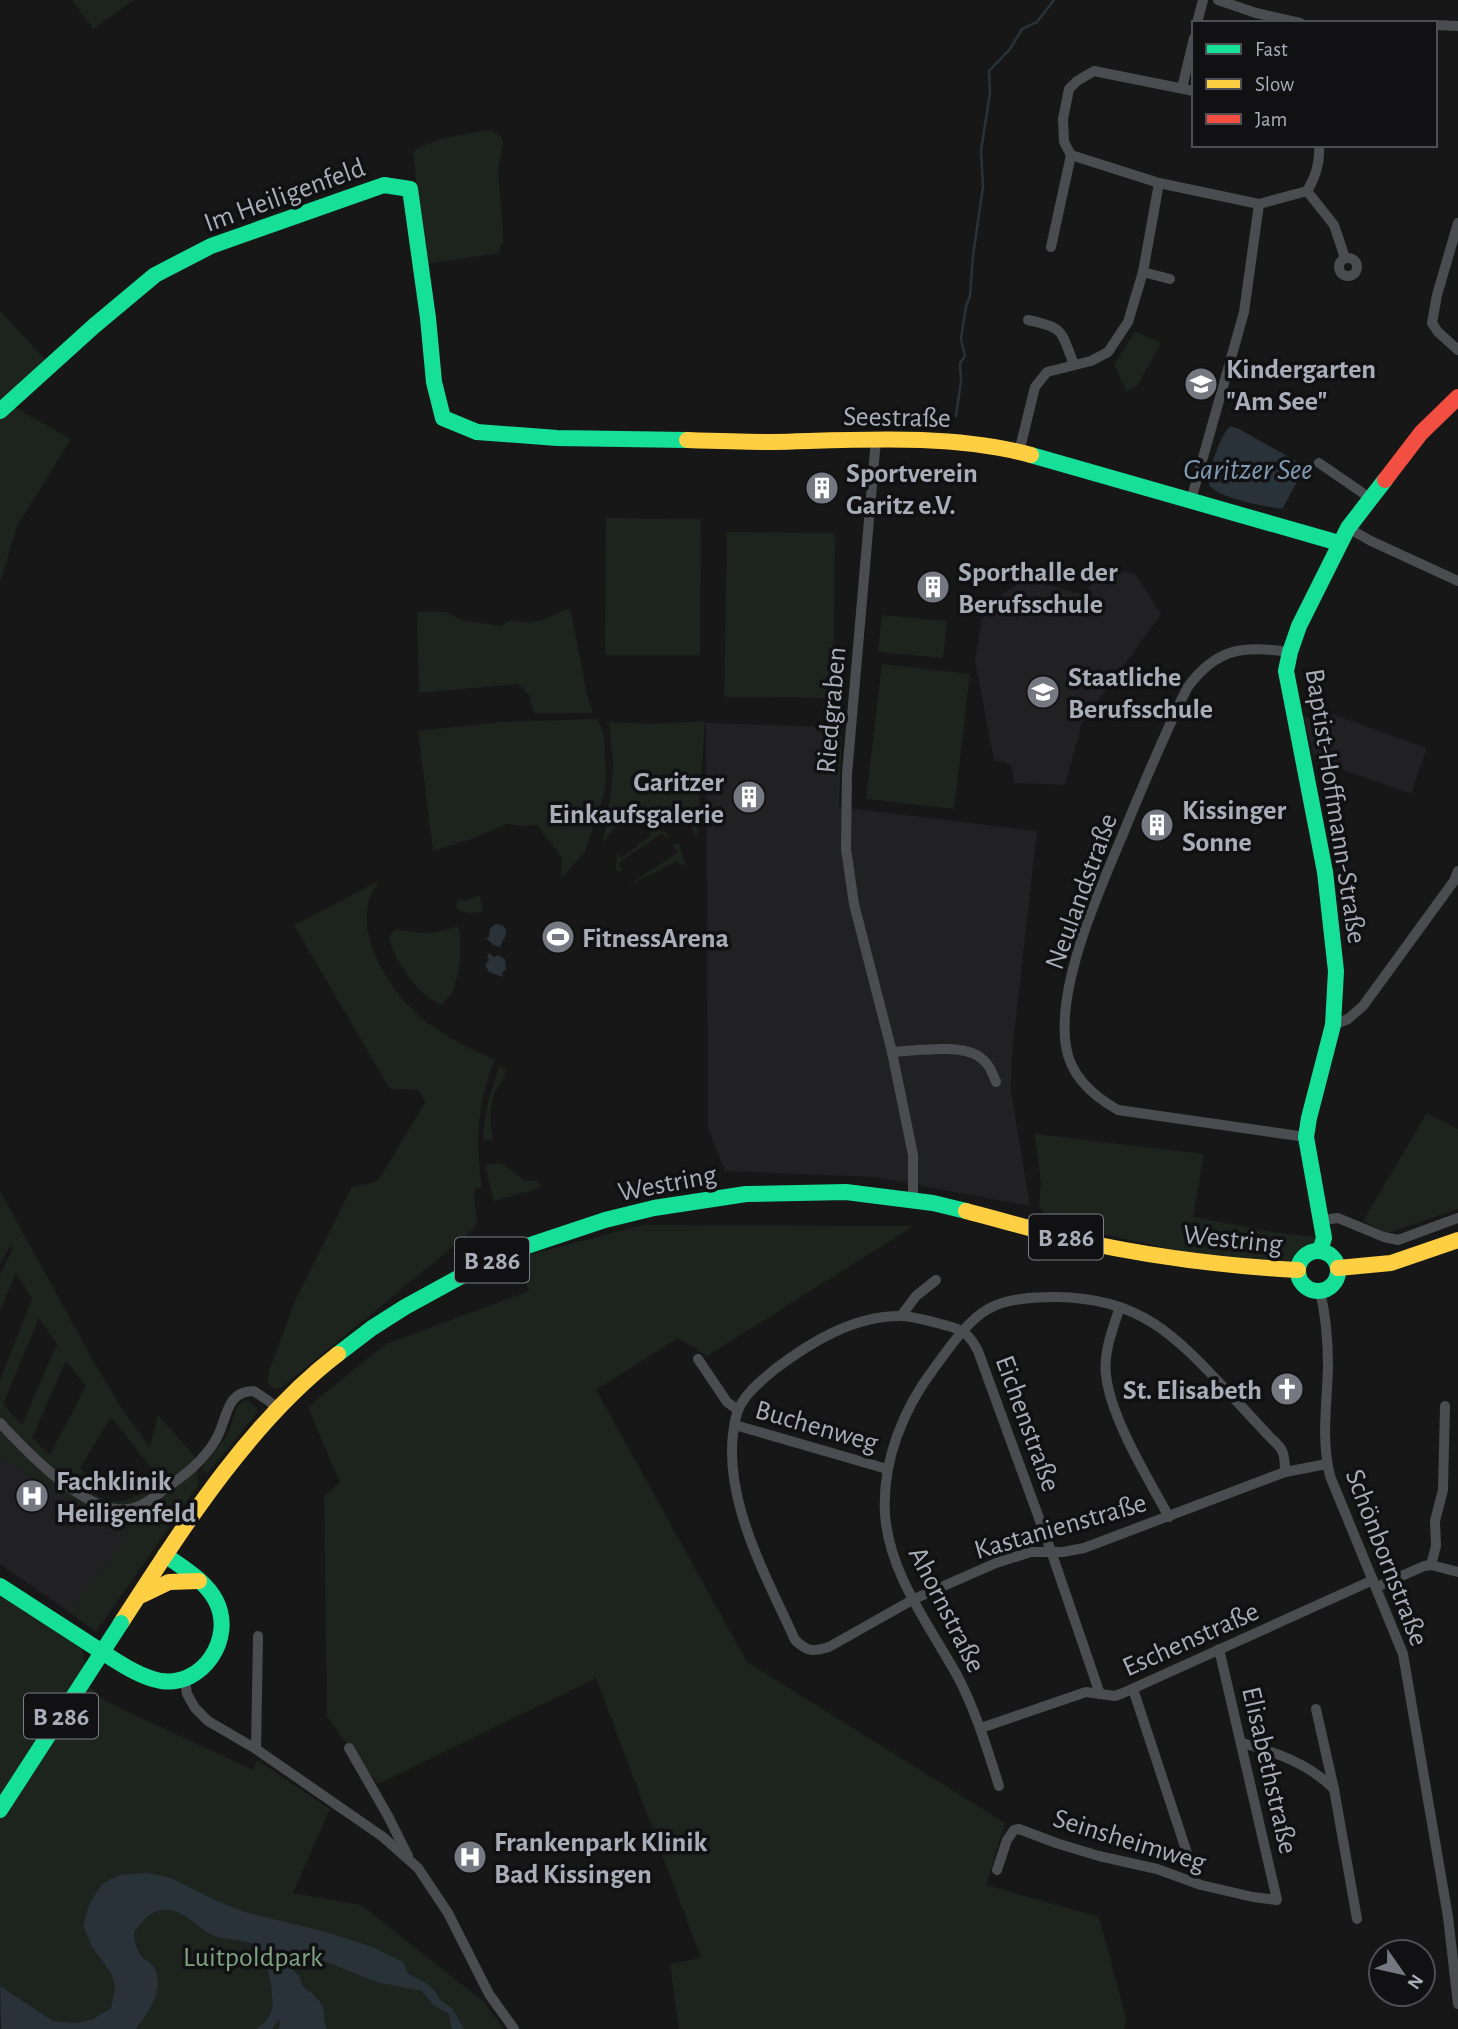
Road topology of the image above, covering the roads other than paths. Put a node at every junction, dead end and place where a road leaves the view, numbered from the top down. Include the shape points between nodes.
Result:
1 (1203, 0) edge
2 (1218, 0) edge
3 (1198, 21) edge
4 (1291, 21) edge
5 (1437, 25) edge
6 (1458, 26) edge
7 (1192, 55) edge
8 (1188, 89) edge
9 (1319, 147) edge
10 (1072, 155) junction
11 (1159, 183) junction
12 (1307, 191) junction
13 (1259, 204) junction
14 (1458, 223) edge
15 (1051, 247) dead end
16 (1345, 258) dead end
17 (1143, 272) junction
18 (1170, 279) dead end
19 (1028, 320) dead end
20 (1458, 350) edge
21 (1074, 364) junction
22 (1458, 397) edge
23 (0, 411) edge
24 (443, 418) joint
25 (876, 439) junction
26 (1019, 452) junction
27 (1319, 463) dead end
28 (1370, 498) junction
29 (1191, 500) junction
30 (1348, 528) junction
31 (1339, 543) junction
32 (1458, 581) edge
33 (1290, 652) junction
34 (1457, 879) edge
35 (1332, 1025) junction
36 (892, 1052) junction
37 (996, 1082) dead end
38 (1306, 1137) junction
39 (913, 1199) junction
40 (1458, 1218) edge
41 (1322, 1220) junction
42 (1458, 1240) edge
43 (1320, 1251) junction
44 (1338, 1268) junction
45 (1298, 1270) junction
46 (936, 1280) dead end
47 (1321, 1291) junction
48 (1119, 1307) junction
49 (901, 1316) junction
50 (963, 1330) junction
51 (698, 1360) dead end
52 (1445, 1406) dead end
53 (277, 1410) junction
54 (738, 1410) junction
55 (0, 1423) edge
56 (735, 1425) junction
57 (1327, 1464) junction
58 (887, 1469) junction
59 (1285, 1472) junction
60 (1170, 1517) junction
61 (1051, 1552) junction
62 (165, 1555) junction
63 (1431, 1565) junction
64 (1458, 1572) edge
65 (199, 1581) junction
66 (1375, 1583) junction
67 (0, 1586) edge
68 (139, 1597) junction
69 (914, 1600) junction
70 (258, 1636) dead end
71 (1219, 1649) junction
72 (185, 1681) junction
73 (1133, 1689) junction
74 (1100, 1694) junction
75 (1316, 1709) dead end
76 (981, 1728) junction
77 (1242, 1743) junction
78 (349, 1748) dead end
79 (256, 1749) junction
80 (999, 1786) dead end
81 (1334, 1789) junction
82 (0, 1810) edge
83 (409, 1859) junction
84 (1191, 1864) dead end
85 (997, 1870) dead end
86 (1277, 1900) joint
87 (1357, 1919) dead end
88 (1458, 2004) edge
89 (514, 2029) edge

1 - 3 street
2 - 4 street
5 - 6 street
7 - 8 street
8 - 10 street via 1094,71 1069,89 1064,142
9 - 12 street via 1317,170
10 - 11 street
10 - 15 street
11 - 13 street
11 - 17 street
12 - 13 street
12 - 16 street via 1334,225
13 - 29 street via 1244,312
14 - 20 street via 1432,323
17 - 18 street
17 - 21 street via 1128,322 1108,352
19 - 21 street via 1061,331
21 - 26 street via 1047,372 1035,387
22 - 28 street, Baptist-Hoffmann-Straße via 1421,433
23 - 24 street, Im Heiligenfeld via 155,275 211,246 384,186 410,189 434,382
24 - 25 street, Seestraße via 477,432 557,438
25 - 26 street, Seestraße
25 - 36 street, Riedgraben via 845,828 853,904
26 - 29 street, Seestraße
27 - 28 street
28 - 30 street, Baptist-Hoffmann-Straße
29 - 31 street, Seestraße
30 - 31 street, Baptist-Hoffmann-Straße
30 - 32 street
31 - 33 street, Baptist-Hoffmann-Straße
33 - 35 street, Baptist-Hoffmann-Straße via 1286,671 1325,872 1336,971
33 - 38 street, Neulandstraße via 1242,649 1217,657 1186,688 1094,906 1080,944 1064,1019 1073,1069 1100,1100 1118,1110
34 - 35 street via 1363,1006
35 - 38 street, Baptist-Hoffmann-Straße
36 - 37 street via 966,1050 990,1067
36 - 39 street, Riedgraben via 914,1168
38 - 41 street
39 - 45 street, Westring / B 286 via 1159,1256
39 - 53 street, Westring / B 286 via 846,1192 746,1194 605,1220 500,1255 405,1307 334,1357
40 - 41 street via 1398,1240 1338,1217
41 - 43 street
42 - 44 street via 1391,1263
43 - 44 street via 1329,1254
43 - 45 street via 1305,1256
44 - 47 street via 1335,1282
45 - 47 street via 1306,1288
46 - 49 street via 915,1296
47 - 57 street, Schönbornstraße via 1328,1342
48 - 50 street, Ahornstraße via 1083,1298 1001,1303
48 - 59 street, Ahornstraße via 1148,1319 1196,1357 1282,1451
48 - 60 street via 1105,1373 1134,1452
49 - 50 street
49 - 54 street via 860,1322 820,1338 770,1373 748,1393
50 - 58 street, Ahornstraße via 924,1381
50 - 61 street, Eichenstraße via 978,1351
51 - 54 street, Buchenweg via 727,1402
52 - 63 street via 1443,1490
53 - 55 street via 254,1391 240,1392 230,1403 216,1439 188,1473 144,1504 121,1510 64,1484
53 - 62 street, Westring / B 286 via 238,1454
54 - 56 street
56 - 58 street, Buchenweg
56 - 69 street, Kastanienstraße via 732,1453 740,1510 795,1640 814,1651 829,1647
57 - 59 street, Kastanienstraße
57 - 66 street, Schönbornstraße
58 - 69 street, Ahornstraße via 885,1516 890,1543
59 - 60 street, Kastanienstraße
60 - 61 street, Kastanienstraße via 1084,1548
61 - 69 street, Kastanienstraße via 1013,1557
61 - 74 street, Eichenstraße
62 - 65 street
62 - 68 street, B 286
63 - 64 street
63 - 66 street, Eschenstraße
65 - 68 street via 169,1580
65 - 72 street via 216,1601 222,1632 211,1659
66 - 71 street, Eschenstraße
66 - 88 street, Schönbornstraße via 1406,1668
67 - 72 street via 129,1669 160,1681
68 - 82 street, B 286, bridge
69 - 76 street, Ahornstraße
70 - 79 street
71 - 73 street, Eschenstraße
71 - 77 street, Elisabethstraße
72 - 79 street via 187,1694 201,1715
73 - 74 street, Eschenstraße via 1115,1696
73 - 84 street
74 - 76 street, Eschenstraße via 1086,1692
75 - 81 street
76 - 80 street, Ahornstraße
77 - 81 street via 1297,1762
77 - 86 street, Elisabethstraße
78 - 83 street
79 - 83 street
81 - 87 street
83 - 89 street via 448,1913 489,1994
85 - 86 street, Seinsheimweg via 1007,1840 1019,1829 1201,1885

